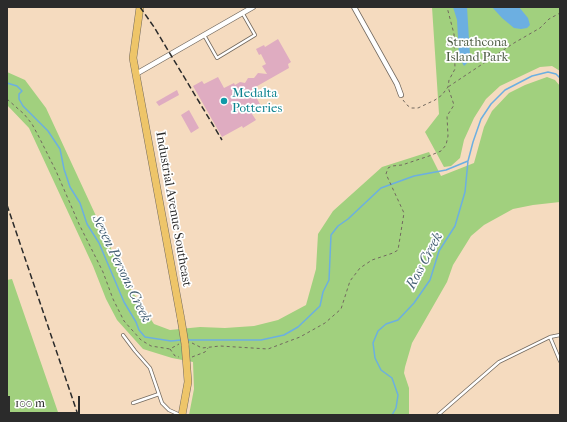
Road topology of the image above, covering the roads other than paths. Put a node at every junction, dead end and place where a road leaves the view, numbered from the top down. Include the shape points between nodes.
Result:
1 (140, 7) edge
2 (253, 7) edge
3 (354, 7) edge
4 (242, 13) junction
5 (204, 35) junction
6 (136, 74) junction
7 (401, 95) road end
8 (123, 335) dead end
9 (560, 335) edge
10 (550, 337) junction
11 (560, 361) edge
12 (159, 394) junction
13 (133, 403) dead end
14 (181, 415) edge
15 (438, 415) edge

1 - 6 main road, Industrial Avenue Southeast via 133,58
2 - 4 street
3 - 7 street
4 - 5 street
4 - 5 lane via 256,35 224,54 217,58
5 - 6 street
6 - 14 main road, Industrial Avenue Southeast, bridge via 186,343 188,382
8 - 12 lane via 150,368
9 - 10 lane
10 - 11 lane
10 - 15 lane via 499,362
12 - 13 lane
12 - 14 lane via 165,408

